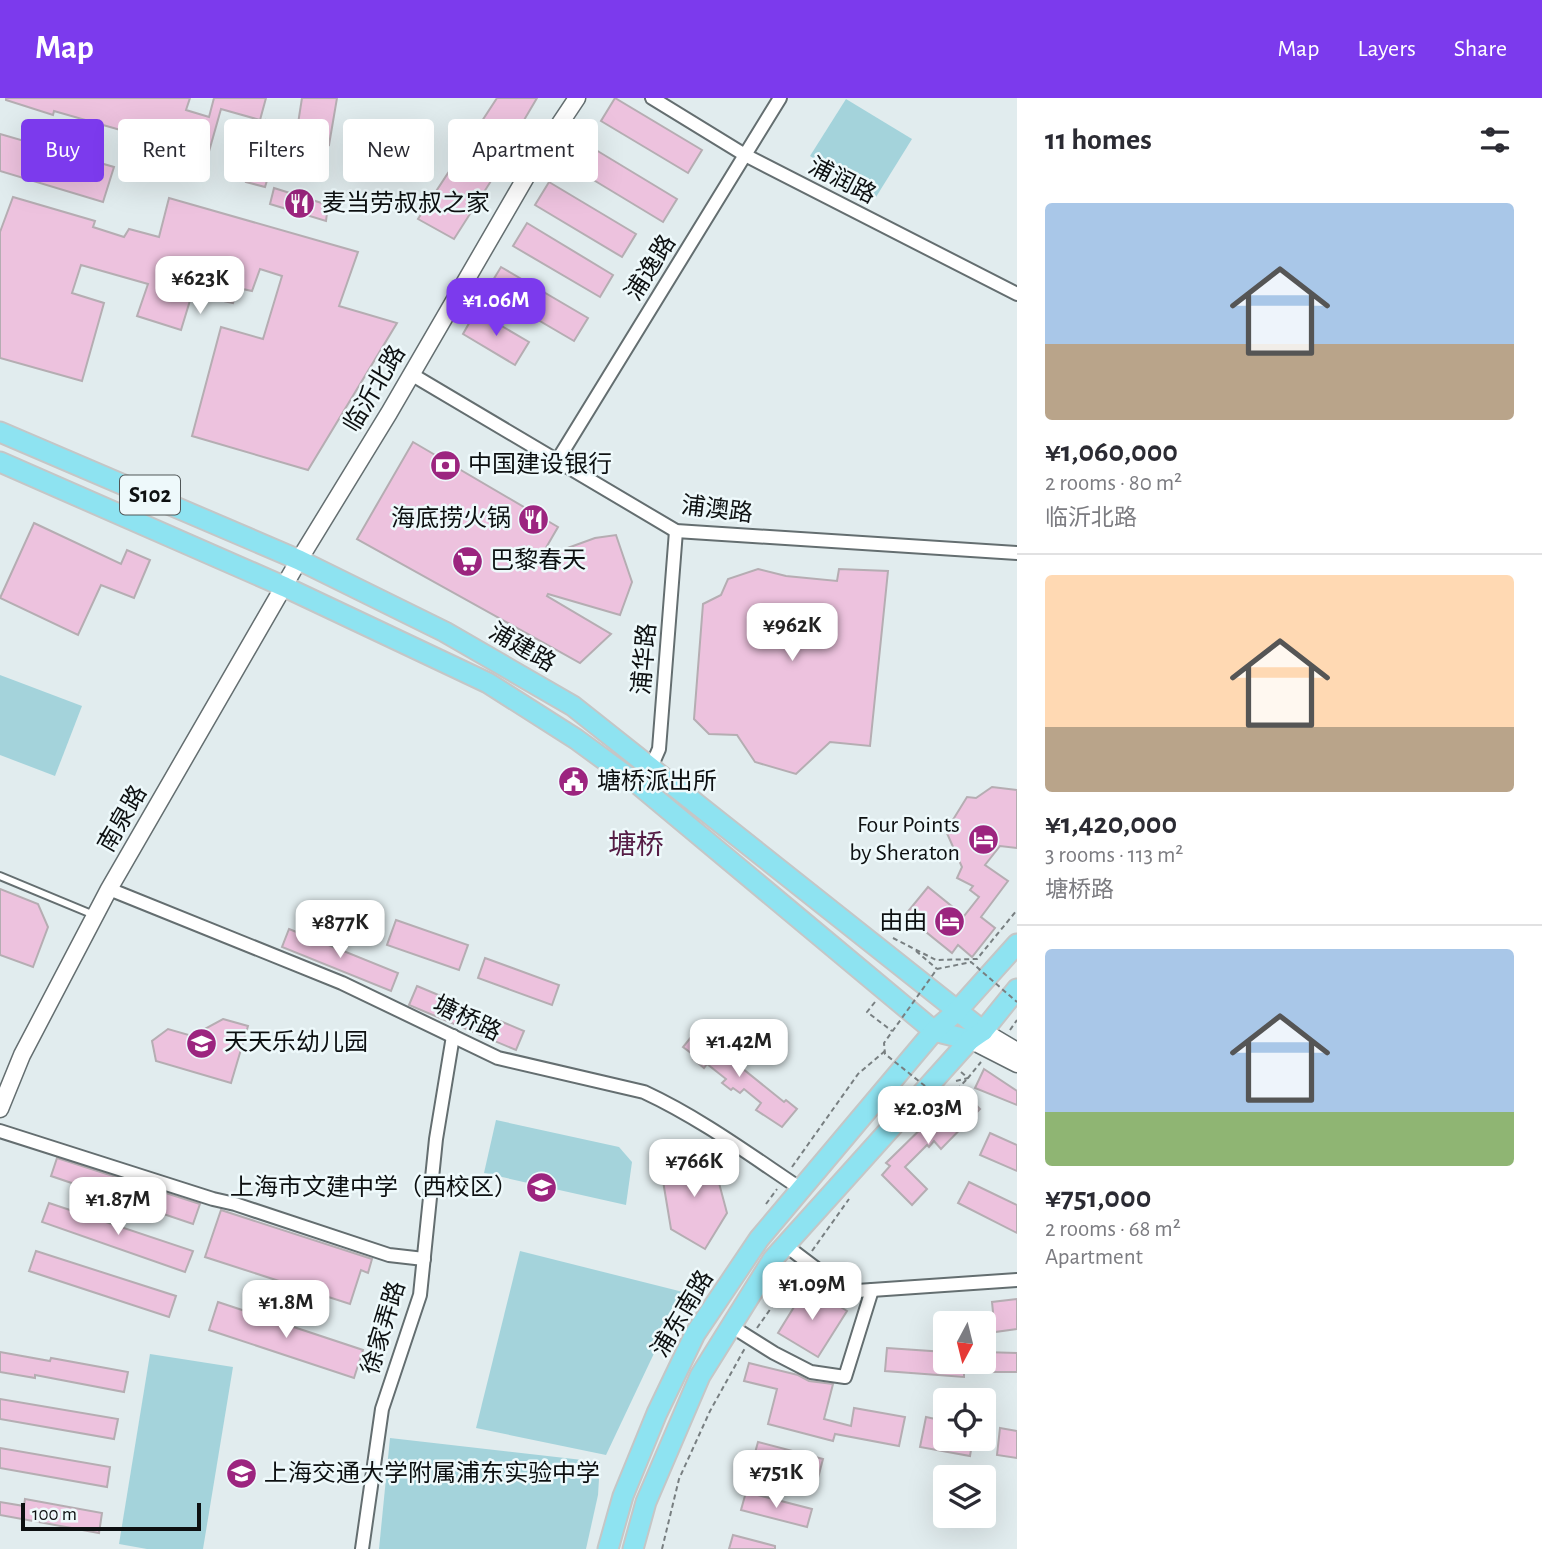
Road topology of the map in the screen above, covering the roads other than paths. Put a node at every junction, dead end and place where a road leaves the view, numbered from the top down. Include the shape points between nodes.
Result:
1 (577, 98) edge
2 (652, 98) edge
3 (780, 98) edge
4 (746, 155) junction
5 (1017, 294) edge
6 (411, 374) junction
7 (0, 432) edge
8 (557, 461) junction
9 (0, 462) edge
10 (676, 531) junction
11 (1017, 553) edge
12 (299, 560) junction
13 (285, 587) junction
14 (652, 768) junction
15 (639, 785) junction
16 (0, 876) edge
17 (108, 889) junction
18 (94, 915) junction
19 (1017, 944) edge
20 (1017, 989) edge
21 (957, 1012) junction
22 (934, 1031) junction
23 (453, 1036) junction
24 (976, 1036) junction
25 (1017, 1051) edge
26 (1017, 1064) edge
27 (0, 1109) edge
28 (0, 1131) edge
29 (801, 1189) junction
30 (786, 1245) junction
31 (424, 1259) junction
32 (1017, 1280) edge
33 (872, 1290) junction
34 (731, 1326) junction
35 (362, 1549) edge
36 (608, 1549) edge
37 (633, 1549) edge

1 - 6 street, 临沂北路
2 - 4 street, 浦润路
3 - 4 street, 浦逸路
4 - 5 street, 浦润路
4 - 8 street, 浦逸路
6 - 8 street, 浦澳路
6 - 12 street, 临沂北路
7 - 12 main road, 浦建路 / S102
8 - 10 street, 浦澳路
9 - 13 main road, 浦建路 / S102
10 - 11 street, 浦澳路
10 - 14 street, 浦华路 via 659,748
12 - 13 street, 南泉路
12 - 14 main road, 浦建路 / S102 via 445,632 573,706
13 - 15 main road, 浦建路 / S102 via 488,683 576,738
13 - 17 street, 南泉路
14 - 15 street, 浦华路
14 - 21 main road, 浦建路 / S102
15 - 22 main road, 浦建路 / S102
16 - 18 lane
17 - 18 street, 南泉路
17 - 23 street, 塘桥路 via 342,983
18 - 27 street, 南泉路 via 22,1055
19 - 21 main road, 浦东南路
20 - 24 main road, 浦东南路
21 - 22 main road, 浦东南路
21 - 24 main road, 浦建路
22 - 24 main road
22 - 29 main road, 浦东南路
23 - 29 street, 塘桥路 via 508,1061 663,1101
23 - 31 street, 徐家弄路 via 436,1139
24 - 25 street
24 - 26 street via 990,1051
24 - 30 main road, 浦东南路
28 - 31 street via 388,1255
29 - 36 main road, 浦东南路 via 760,1238 695,1334 623,1496
30 - 33 street via 834,1282 857,1291
30 - 34 main road, 浦东南路
31 - 35 street, 徐家弄路 via 417,1303 382,1409
32 - 33 street
33 - 34 street via 845,1377 811,1372
34 - 37 main road, 浦东南路 via 700,1376 646,1502

